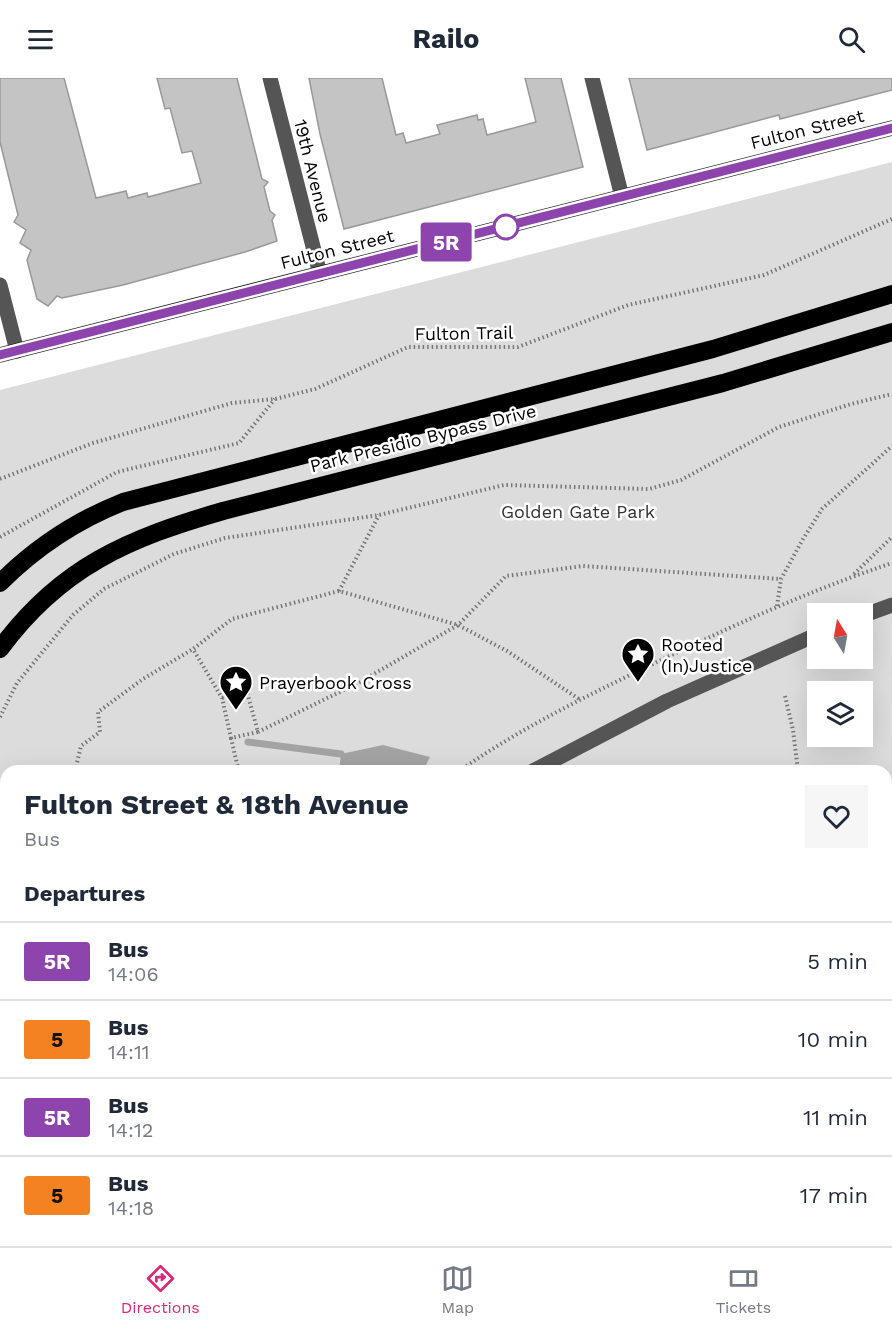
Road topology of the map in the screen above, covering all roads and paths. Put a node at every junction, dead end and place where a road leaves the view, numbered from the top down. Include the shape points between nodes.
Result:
1 (270, 78) edge
2 (592, 78) edge
3 (892, 128) edge
4 (622, 197) junction
5 (892, 219) edge
6 (320, 274) junction
7 (0, 285) edge
8 (892, 294) edge
9 (892, 332) edge
10 (17, 351) junction
11 (0, 355) edge
12 (892, 394) edge
13 (275, 399) junction
14 (892, 446) edge
15 (0, 479) edge
16 (379, 515) junction
17 (0, 537) edge
18 (892, 537) edge
19 (892, 563) edge
20 (853, 576) junction
21 (782, 579) junction
22 (0, 583) edge
23 (339, 591) junction
24 (892, 605) edge
25 (777, 606) junction
26 (873, 612) edge
27 (458, 625) junction
28 (807, 639) edge
29 (0, 649) edge
30 (192, 650) junction
31 (785, 696) dead end
32 (222, 698) junction
33 (579, 699) junction
34 (0, 717) edge
35 (258, 732) junction
36 (231, 738) junction
37 (76, 765) edge
38 (237, 765) edge
39 (469, 765) edge
40 (544, 765) edge
41 (797, 765) edge

1 - 6 street, 19th Avenue
2 - 4 street
3 - 4 main road, Fulton Street
4 - 6 main road, Fulton Street
5 - 13 path, Fulton Trail via 764,275 628,305 518,347 408,347 315,389
6 - 10 main road, Fulton Street
7 - 10 street
8 - 22 highway, Park Presidio Bypass Drive via 713,349 123,502 56,535
9 - 29 highway, Park Presidio Bypass Drive via 723,383 224,511 160,531 98,559 60,584
10 - 11 main road, Fulton Street
12 - 16 path via 779,427 681,480 649,489 504,485
13 - 15 path, Fulton Trail via 232,403 93,443
13 - 17 path via 239,443 117,472
14 - 21 path via 822,509
16 - 23 path
16 - 34 path via 225,538 174,554 104,589 73,615 16,683
18 - 20 path
19 - 20 path
20 - 25 path
21 - 25 path
21 - 27 path via 583,567 506,576
23 - 27 path
23 - 30 path via 232,619
24 - 26 street
25 - 33 path
27 - 33 path via 507,651
27 - 35 path via 360,682
28 - 40 street via 667,701
30 - 32 path
30 - 37 path via 142,679 98,712 100,732 81,746
31 - 41 path
32 - 35 path via 248,692
32 - 36 path
33 - 39 path
35 - 36 path
36 - 38 path

